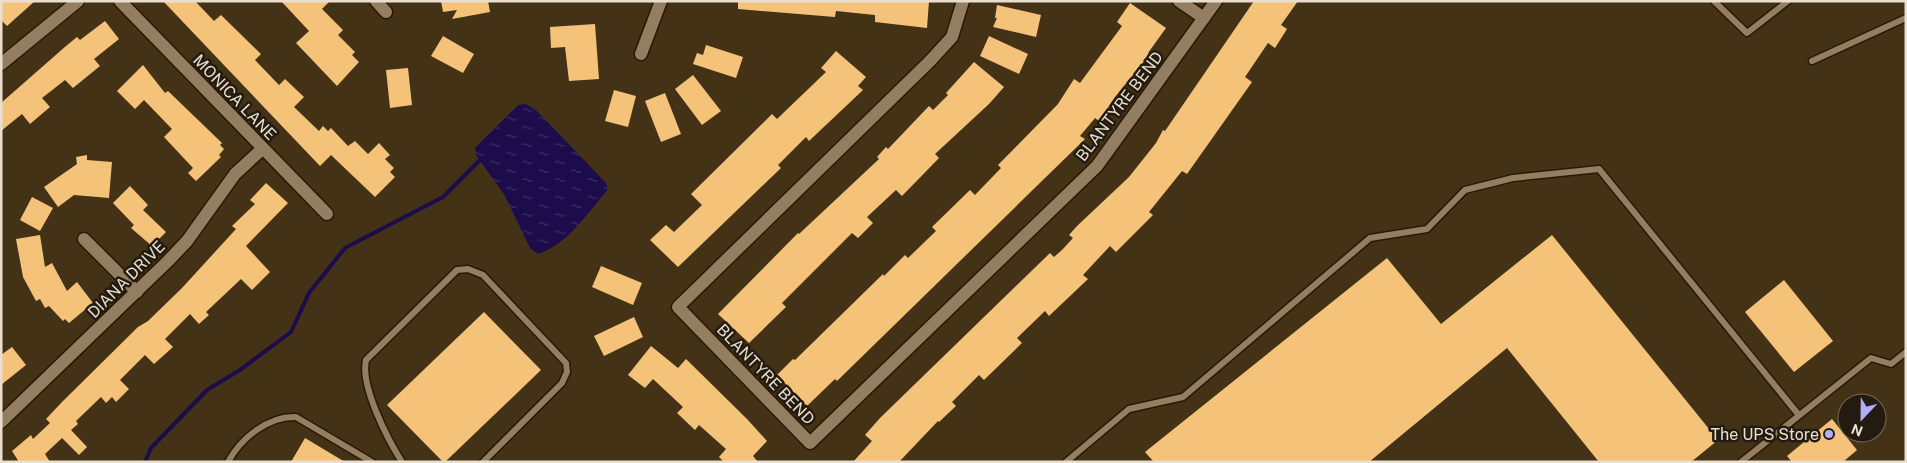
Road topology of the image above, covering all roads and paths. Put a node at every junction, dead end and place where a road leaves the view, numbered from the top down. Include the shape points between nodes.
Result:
1 (78, 1) edge
2 (120, 1) edge
3 (376, 1) edge
4 (661, 1) edge
5 (963, 1) edge
6 (1179, 1) edge
7 (1216, 1) edge
8 (1714, 1) edge
9 (1788, 1) edge
10 (386, 12) dead end
11 (1204, 18) junction
12 (1906, 18) edge
13 (641, 54) dead end
14 (1812, 61) dead end
15 (1, 64) edge
16 (262, 149) junction
17 (327, 214) dead end
18 (84, 239) dead end
19 (137, 292) junction
20 (1906, 352) edge
21 (1798, 414) junction
22 (1, 422) edge
23 (228, 462) edge
24 (372, 462) edge
25 (402, 462) edge
26 (483, 462) edge
27 (1066, 462) edge
28 (1741, 462) edge

1 - 15 street
2 - 16 street, MONICA LANE
3 - 10 street
4 - 13 street
5 - 11 street, BLANTYRE BEND via 952,36 930,61 678,307 810,443 1097,166
6 - 11 street
7 - 11 street, BLANTYRE BEND
8 - 9 lane via 1747,34
12 - 14 lane
16 - 17 street, MONICA LANE
16 - 19 street, DIANA DRIVE via 223,189 187,241
18 - 19 street
19 - 22 street, DIANA DRIVE
20 - 21 lane via 1892,364 1871,358
21 - 27 lane via 1599,169 1513,178 1465,190 1427,229 1370,238 1183,397 1129,409
21 - 28 lane
23 - 24 lane via 236,448 266,424 282,416 296,417
25 - 26 lane via 390,444 369,388 364,368 366,360 457,270 468,269 483,276 566,363 567,372 562,383

